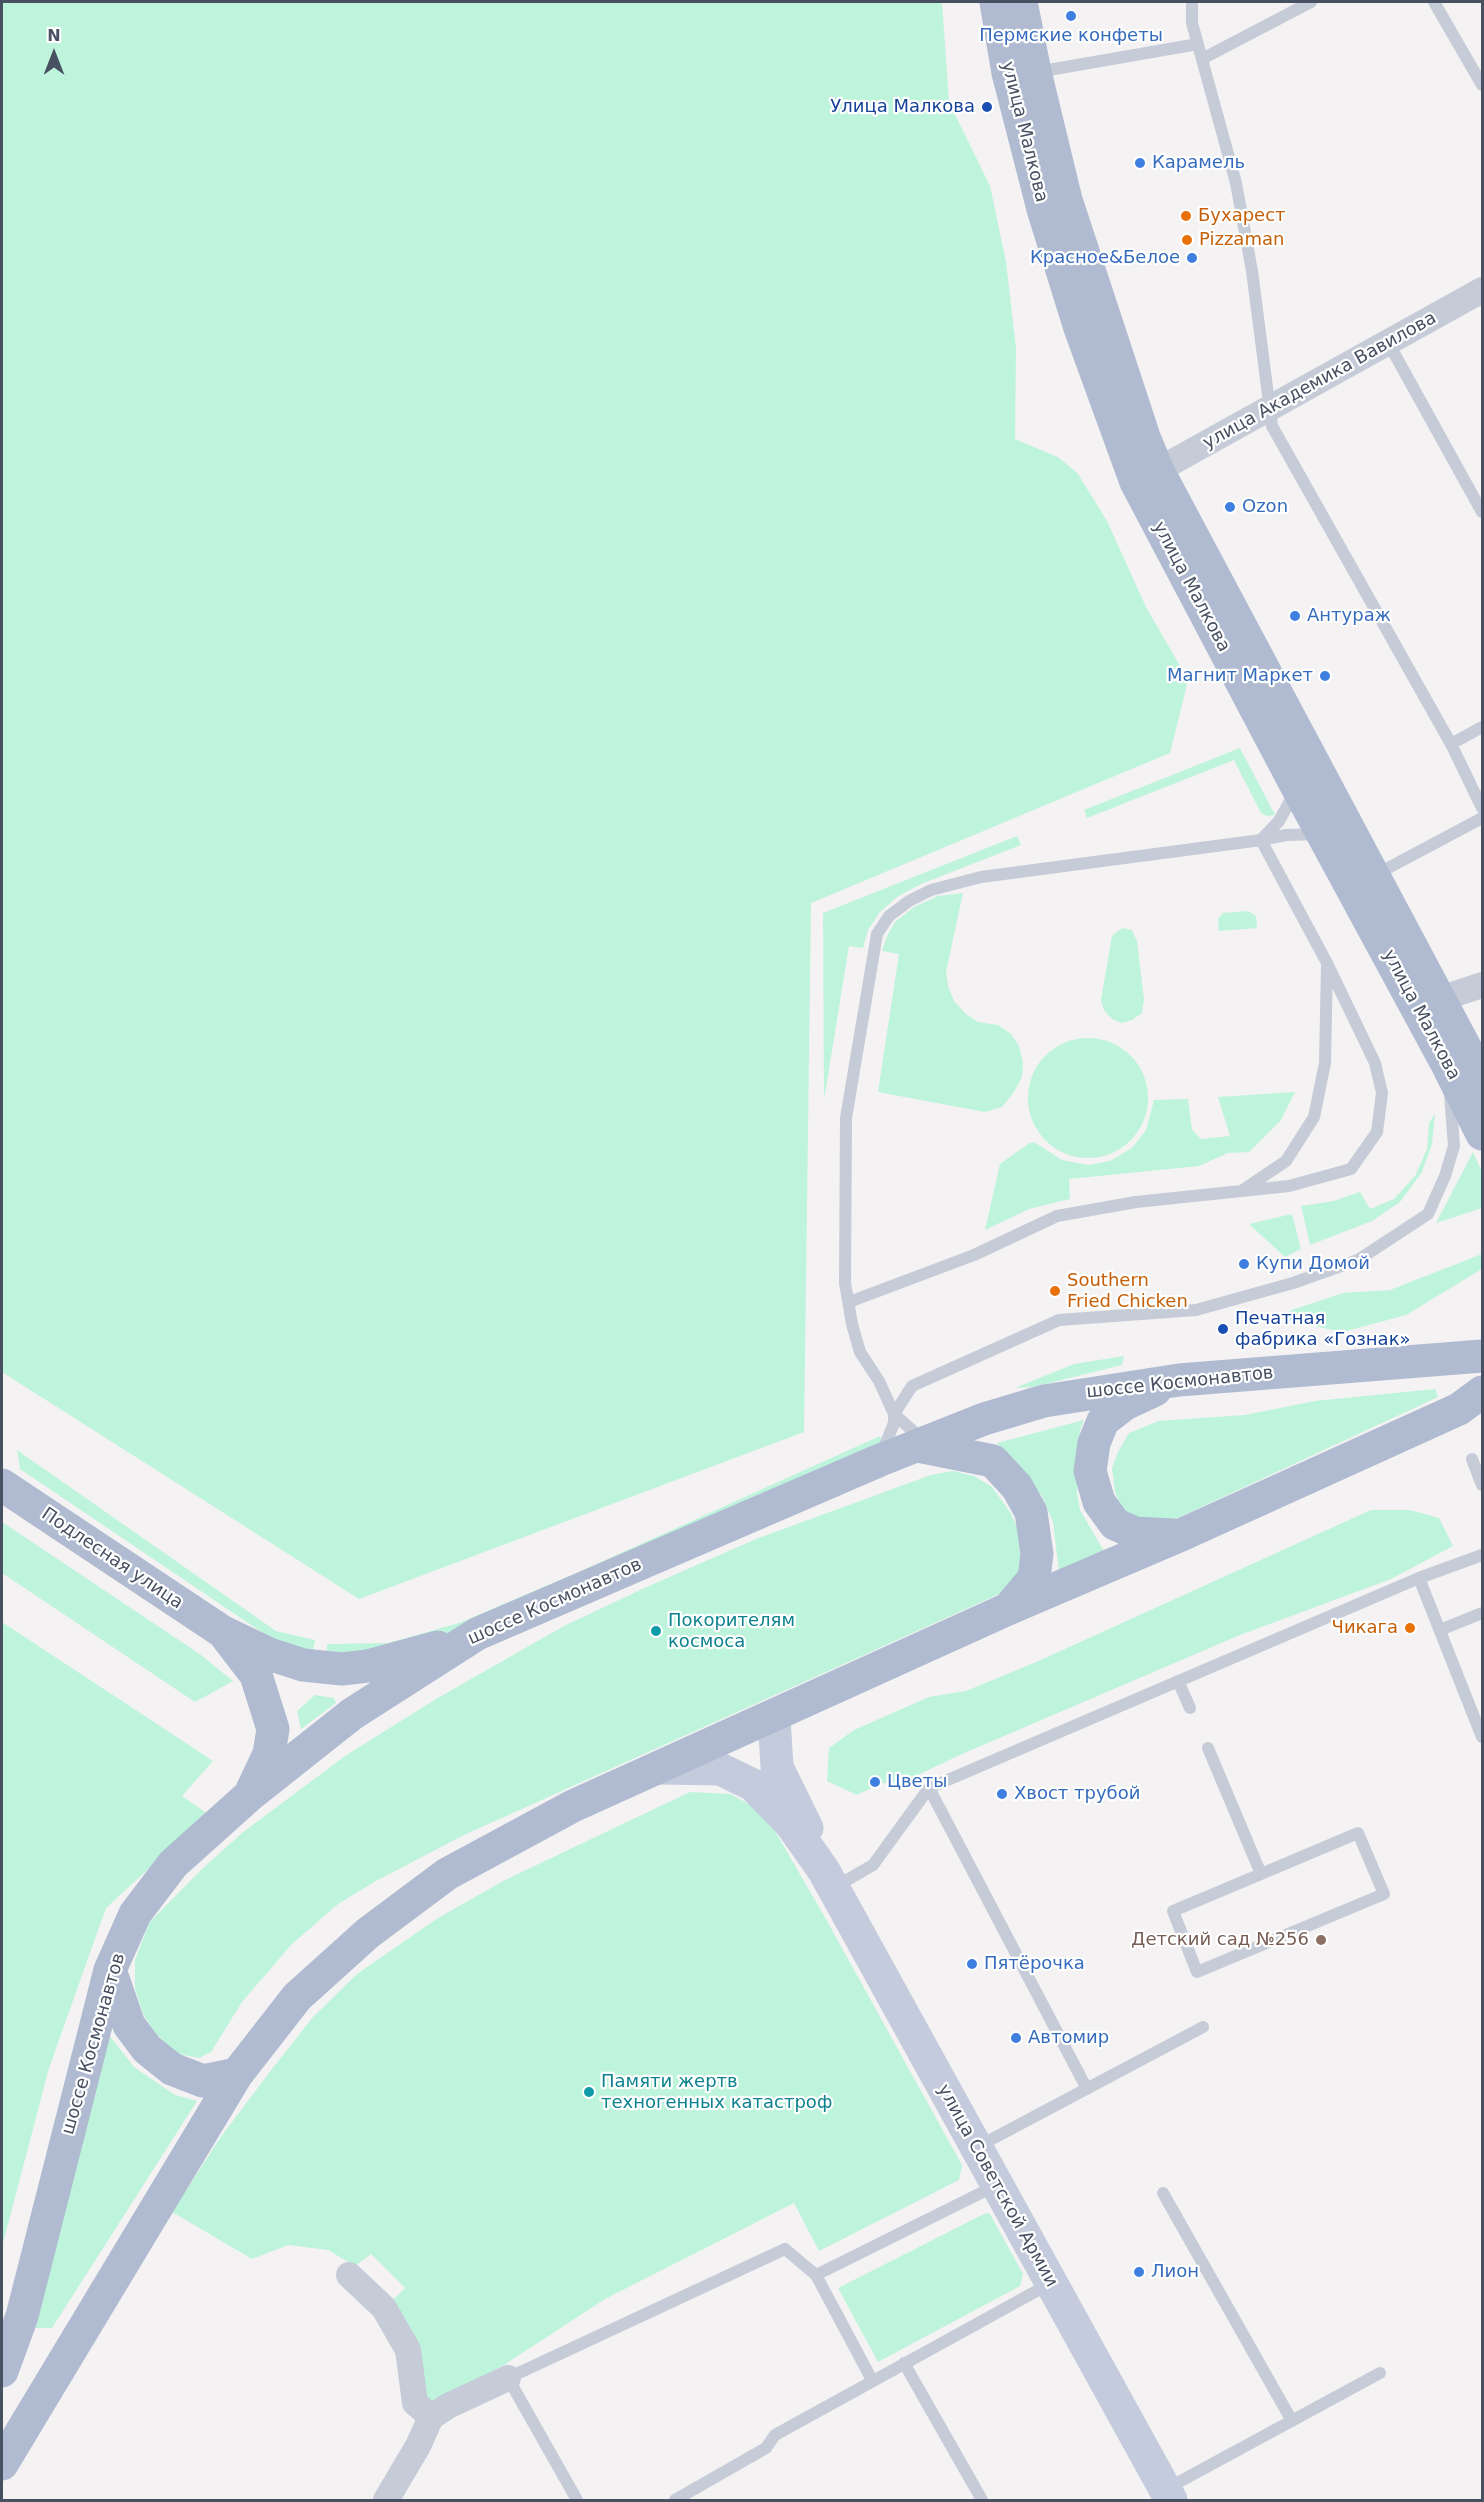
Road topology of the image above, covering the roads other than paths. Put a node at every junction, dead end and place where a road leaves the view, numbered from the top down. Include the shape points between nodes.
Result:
1 (996, 2) edge
2 (1021, 2) edge
3 (1192, 2) edge
4 (1311, 2) edge
5 (1434, 2) edge
6 (1198, 44) junction
7 (1202, 59) junction
8 (1035, 72) junction
9 (1482, 85) edge
10 (1482, 290) edge
11 (1389, 344) junction
12 (1268, 410) junction
13 (1147, 477) junction
14 (1482, 512) edge
15 (1482, 727) edge
16 (1452, 744) junction
17 (1297, 788) junction
18 (1482, 808) edge
19 (1482, 818) edge
20 (1323, 834) junction
21 (1261, 840) junction
22 (1363, 882) junction
23 (1327, 963) junction
24 (1482, 985) edge
25 (1430, 1005) junction
26 (1449, 1066) junction
27 (1482, 1079) edge
28 (1482, 1134) edge
29 (1242, 1190) junction
30 (849, 1302) junction
31 (1482, 1342) edge
32 (1467, 1358) edge
33 (1179, 1380) junction
34 (1475, 1403) edge
35 (894, 1413) junction
36 (922, 1444) junction
37 (1472, 1459) dead end
38 (878, 1461) junction
39 (2, 1485) edge
40 (1482, 1485) edge
41 (1181, 1535) junction
42 (1482, 1555) edge
43 (1419, 1578) junction
44 (1008, 1609) junction
45 (1482, 1614) edge
46 (1440, 1630) junction
47 (223, 1632) junction
48 (477, 1634) junction
49 (1178, 1681) junction
50 (1191, 1708) dead end
51 (774, 1717) junction
52 (1482, 1737) edge
53 (1208, 1748) dead end
54 (659, 1768) junction
55 (930, 1788) junction
56 (250, 1794) junction
57 (1261, 1874) junction
58 (829, 1880) junction
59 (110, 1970) junction
60 (1203, 2028) dead end
61 (237, 2074) junction
62 (1087, 2089) junction
63 (976, 2147) junction
64 (997, 2185) junction
65 (1163, 2193) dead end
66 (349, 2275) dead end
67 (816, 2275) junction
68 (1051, 2283) junction
69 (904, 2362) junction
70 (2, 2371) edge
71 (1380, 2373) dead end
72 (508, 2378) junction
73 (872, 2379) junction
74 (431, 2417) junction
75 (1292, 2421) junction
76 (2, 2463) edge
77 (1168, 2495) edge
78 (386, 2500) edge
79 (577, 2500) edge
80 (675, 2500) edge
81 (982, 2500) edge

1 - 13 main road, улица Малкова via 1008,73 1043,208 1080,328
2 - 8 main road, улица Малкова
3 - 6 lane via 1192,24
4 - 7 lane
5 - 9 lane
6 - 7 lane
6 - 8 lane
7 - 12 lane via 1236,183 1252,271
8 - 13 main road, улица Малкова via 1066,200 1144,437
10 - 11 street, улица Академика Вавилова
11 - 12 street, улица Академика Вавилова
11 - 14 lane
12 - 13 street, улица Академика Вавилова
12 - 16 lane via 1274,430
13 - 17 main road, улица Малкова
13 - 22 main road, улица Малкова
15 - 16 lane
16 - 18 lane
17 - 20 main road, улица Малкова
17 - 21 lane via 1279,821
19 - 22 lane
20 - 21 lane
20 - 22 main road, улица Малкова
21 - 23 lane
21 - 30 lane via 981,877 931,890 889,916 874,949 846,1118 845,1284
22 - 25 main road, улица Малкова
23 - 29 lane via 1325,1063 1314,1117 1286,1161
23 - 29 lane via 1375,1063 1382,1093 1377,1132 1351,1169 1289,1186
24 - 25 street
25 - 26 main road, улица Малкова
25 - 27 main road, улица Малкова
26 - 28 main road, улица Малкова
26 - 35 lane via 1454,1146 1428,1214 1358,1260 1293,1284 1196,1310 1059,1320 912,1386
29 - 30 lane via 1057,1216 974,1255
30 - 35 lane via 860,1352
31 - 32 main road
32 - 33 main road, шоссе Космонавтов
33 - 36 main road, шоссе Космонавтов via 1044,1401
33 - 41 main road via 1125,1404 1103,1421 1094,1443 1090,1471 1099,1502 1115,1524 1135,1533
34 - 41 main road
35 - 36 lane
35 - 38 lane via 894,1423
36 - 38 main road, шоссе Космонавтов
36 - 44 main road via 993,1461 1017,1487 1031,1512 1037,1554 1034,1578
37 - 40 lane
38 - 48 main road, шоссе Космонавтов
39 - 47 main road, Подлесная улица
41 - 44 main road
42 - 43 lane
43 - 46 lane
43 - 49 lane
44 - 51 main road
45 - 46 lane
46 - 52 lane
47 - 48 main road via 277,1657 342,1670 415,1654
47 - 56 main road via 256,1676 273,1729 269,1754
48 - 56 main road, шоссе Космонавтов via 352,1714
49 - 50 lane
49 - 55 lane
51 - 54 main road
51 - 58 street, улица Советской Армии via 777,1767
53 - 57 lane
54 - 58 street, улица Советской Армии via 720,1769 753,1785 791,1824
54 - 61 main road via 573,1806 447,1874 368,1933 297,1997
55 - 58 lane via 873,1865
55 - 62 lane
56 - 59 main road, шоссе Космонавтов via 173,1864 135,1914
57 - 57 lane via 1358,1833 1384,1894 1197,1972 1173,1911
58 - 63 street, улица Советской Армии
59 - 61 main road via 129,2025 147,2049 172,2069 202,2081
59 - 70 main road, шоссе Космонавтов via 22,2316
60 - 62 lane
61 - 76 main road
62 - 63 lane
63 - 64 street, улица Советской Армии
64 - 67 lane
64 - 68 street, улица Советской Армии
65 - 75 lane
66 - 74 street via 384,2308 404,2341 415,2403
67 - 72 lane via 785,2249
67 - 73 lane
68 - 69 lane
68 - 77 street, улица Советской Армии
69 - 73 lane
69 - 81 lane
71 - 75 lane
72 - 74 street
72 - 79 lane
73 - 80 lane via 775,2435 766,2448
74 - 78 street
75 - 77 lane

